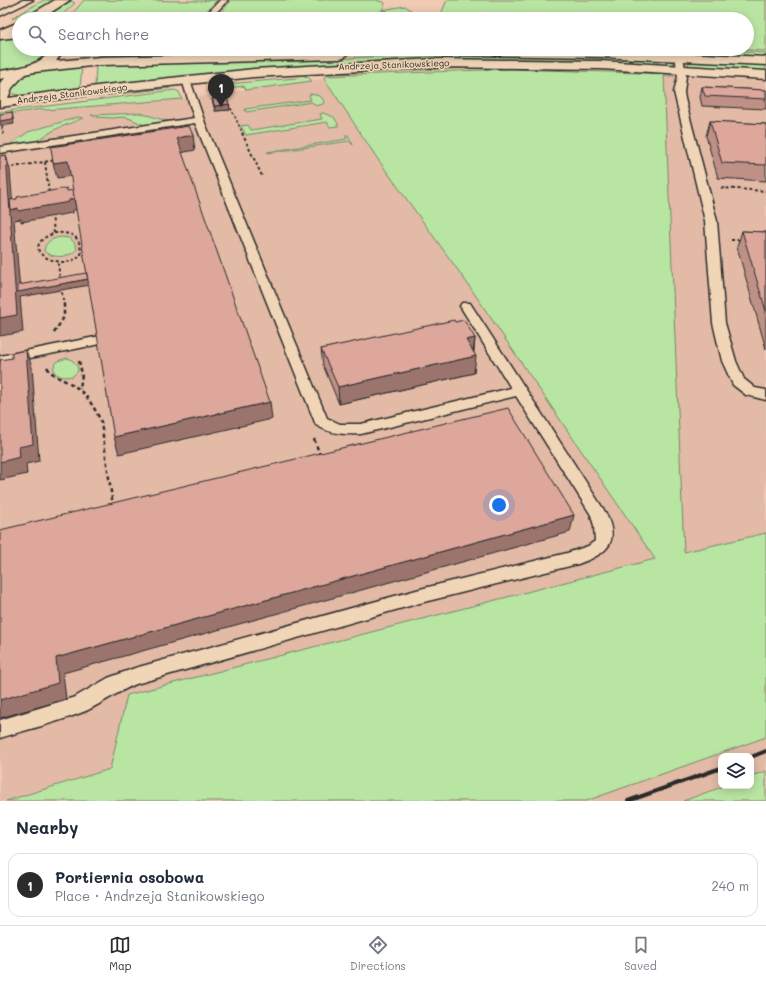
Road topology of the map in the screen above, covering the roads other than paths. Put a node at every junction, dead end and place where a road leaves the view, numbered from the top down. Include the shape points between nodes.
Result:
1 (29, 0) edge
2 (64, 0) edge
3 (224, 0) edge
4 (50, 12) edge
5 (213, 12) edge
6 (0, 14) edge
7 (12, 29) edge
8 (12, 34) edge
9 (0, 35) edge
10 (56, 56) edge
11 (316, 56) edge
12 (597, 56) edge
13 (766, 61) edge
14 (680, 63) junction
15 (26, 70) junction
16 (0, 75) edge
17 (766, 75) edge
18 (186, 80) junction
19 (0, 102) edge
20 (199, 120) junction
21 (0, 150) edge
22 (466, 306) dead end
23 (100, 340) edge
24 (0, 360) edge
25 (518, 391) junction
26 (766, 396) edge
27 (0, 729) edge

1 - 6 lane
2 - 4 main road
3 - 5 lane
7 - 9 main road
8 - 9 main road
10 - 15 main road
11 - 15 main road via 101,61
12 - 14 main road
13 - 14 main road
14 - 17 main road, Andrzeja Stanikowskiego
14 - 18 main road, Andrzeja Stanikowskiego via 601,65 432,62 292,70
14 - 26 lane via 682,82 679,97 714,239 719,323 738,382 751,392
15 - 16 main road
15 - 19 main road, Andrzeja Stanikowskiego via 5,86
18 - 19 main road, Andrzeja Stanikowskiego
18 - 20 lane
20 - 21 lane
20 - 25 lane via 321,421 327,427 337,430 361,429
22 - 25 lane
23 - 24 lane via 57,352
25 - 27 lane via 598,514 604,528 604,540 600,548 589,554 420,596 135,676 82,703

